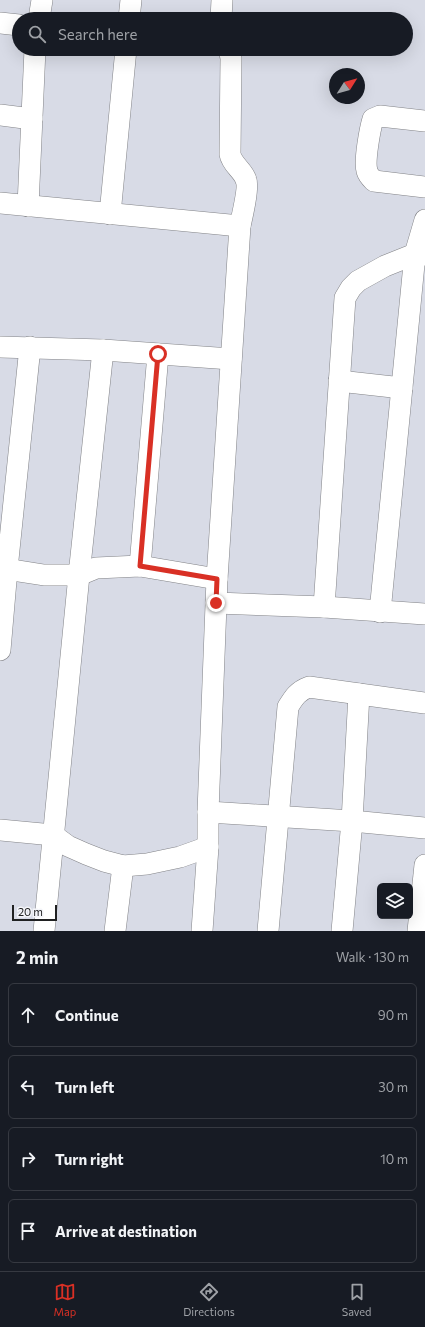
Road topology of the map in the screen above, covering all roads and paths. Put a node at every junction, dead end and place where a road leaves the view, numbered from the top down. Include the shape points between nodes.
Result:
1 (42, 0) edge
2 (131, 0) edge
3 (222, 0) edge
4 (40, 12) edge
5 (130, 12) edge
6 (221, 12) edge
7 (0, 23) edge
8 (12, 24) edge
9 (35, 56) edge
10 (125, 56) edge
11 (231, 56) edge
12 (0, 115) edge
13 (32, 119) junction
14 (425, 121) edge
15 (425, 187) edge
16 (0, 203) edge
17 (28, 206) junction
18 (110, 214) junction
19 (425, 220) edge
20 (240, 226) junction
21 (420, 255) edge
22 (0, 347) edge
23 (30, 347) junction
24 (104, 350) junction
25 (158, 354) junction
26 (231, 359) junction
27 (339, 381) junction
28 (402, 388) junction
29 (140, 566) junction
30 (3, 568) edge
31 (79, 575) junction
32 (217, 579) junction
33 (216, 603) junction
34 (324, 607) junction
35 (380, 612) junction
36 (425, 614) edge
37 (0, 650) edge
38 (359, 694) junction
39 (425, 703) edge
40 (208, 812) junction
41 (278, 817) junction
42 (352, 821) junction
43 (425, 828) edge
44 (0, 830) edge
45 (53, 835) junction
46 (208, 847) junction
47 (425, 865) edge
48 (123, 866) junction
49 (44, 931) edge
50 (115, 931) edge
51 (202, 931) edge
52 (268, 931) edge
53 (342, 931) edge
54 (418, 931) edge

1 - 4 lane
2 - 5 lane
3 - 6 lane
7 - 8 lane
9 - 13 lane
10 - 18 lane
11 - 20 lane via 230,154 247,184
12 - 13 lane
13 - 17 lane
14 - 15 lane via 380,116 373,119 369,129 366,169 374,181
16 - 17 lane
17 - 18 lane
18 - 20 lane
19 - 21 lane
20 - 26 lane
21 - 27 lane via 385,266 358,281 351,288 345,298
21 - 28 lane
22 - 23 lane
23 - 24 lane
23 - 30 lane
24 - 25 lane
24 - 31 lane
25 - 26 lane
25 - 29 lane
26 - 32 lane
27 - 28 lane
27 - 34 lane
28 - 35 lane
29 - 31 lane via 96,568
29 - 32 lane
30 - 31 lane via 44,575
30 - 37 lane
31 - 45 lane
32 - 33 lane
33 - 34 lane
33 - 40 lane
34 - 35 lane
35 - 36 lane
38 - 39 lane
38 - 41 lane via 309,687 295,695 288,707
38 - 42 lane
40 - 41 lane
40 - 46 lane
41 - 42 lane
41 - 52 lane
42 - 43 lane
42 - 53 lane
44 - 45 lane
45 - 48 lane via 68,846 86,854
45 - 49 lane
46 - 48 lane via 180,857
46 - 51 lane
47 - 54 lane
48 - 50 lane

